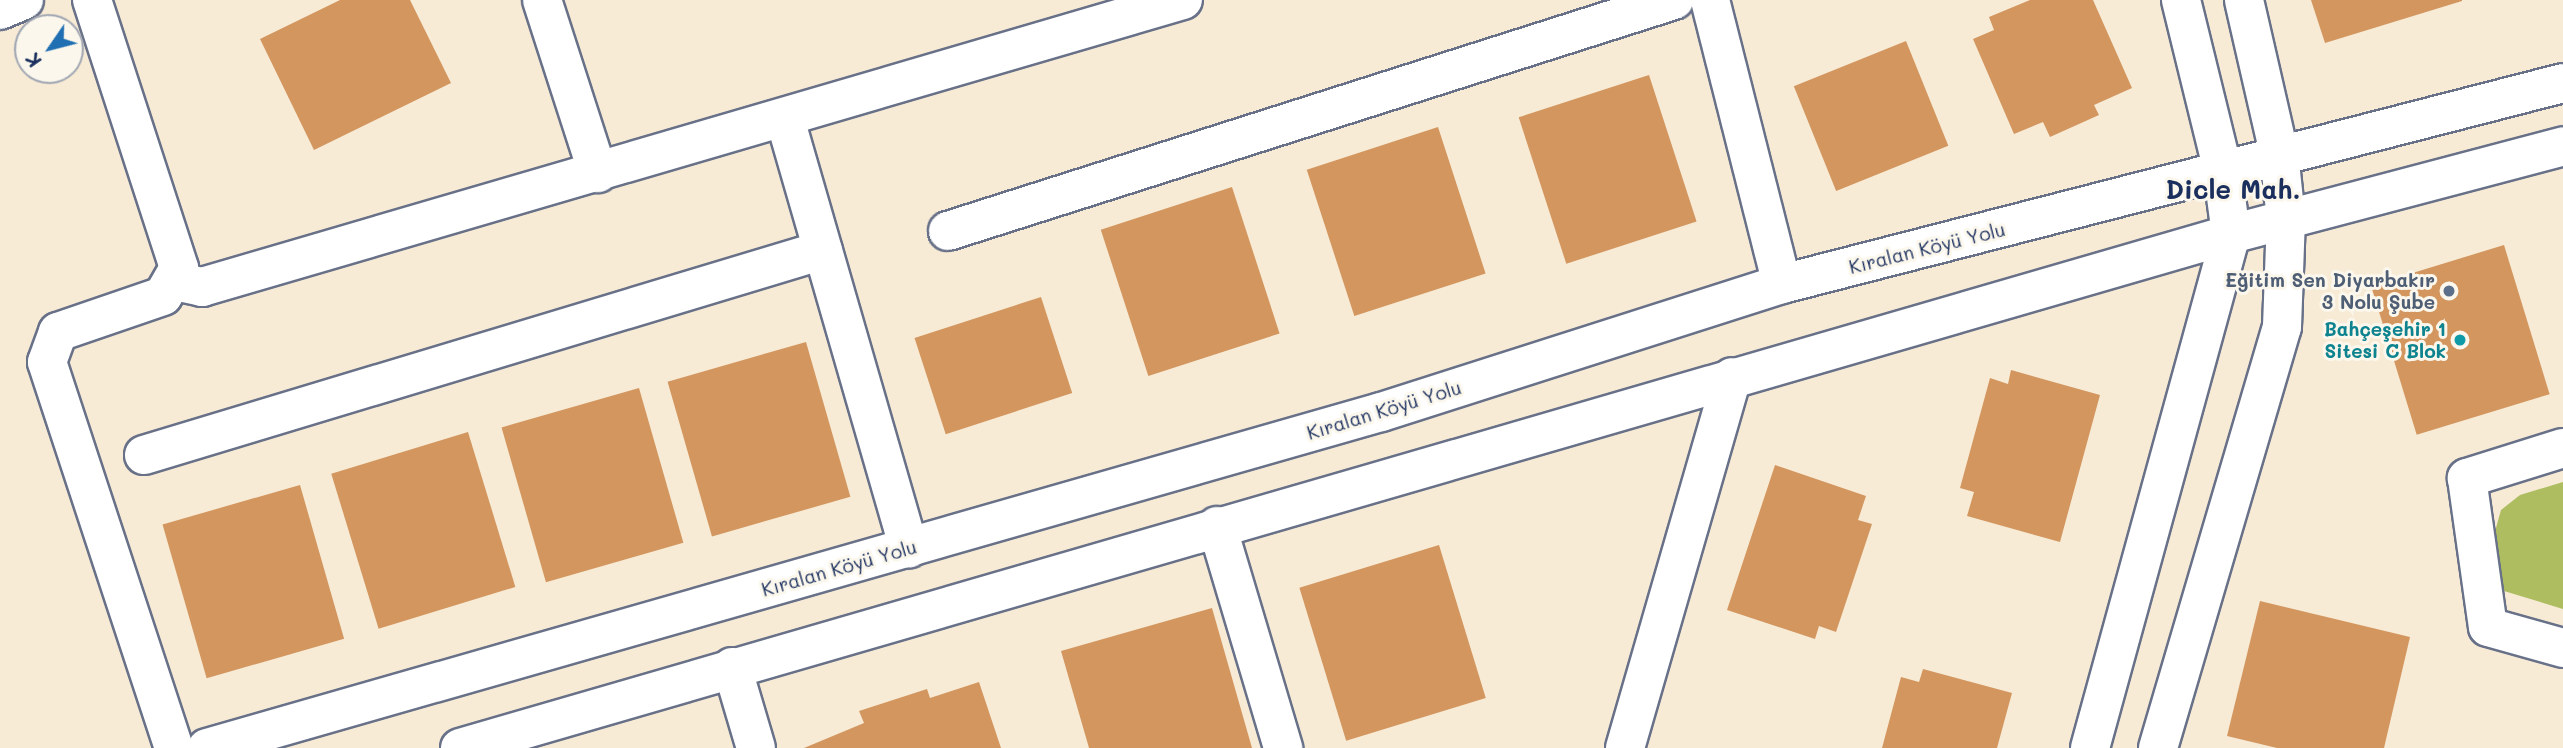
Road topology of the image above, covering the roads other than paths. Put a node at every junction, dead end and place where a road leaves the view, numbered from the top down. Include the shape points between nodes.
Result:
1 (24, 0) edge
2 (92, 0) edge
3 (542, 0) edge
4 (1183, 0) edge
5 (1675, 0) edge
6 (1710, 0) edge
7 (2181, 0) edge
8 (2244, 0) edge
9 (0, 10) edge
10 (2563, 83) edge
11 (785, 119) junction
12 (2563, 146) edge
13 (2279, 153) junction
14 (2222, 167) junction
15 (598, 173) junction
16 (2286, 219) junction
17 (948, 231) dead end
18 (2231, 234) junction
19 (823, 250) junction
20 (174, 281) junction
21 (1782, 284) junction
22 (1732, 377) junction
23 (2563, 448) edge
24 (144, 455) dead end
25 (1217, 526) junction
26 (909, 548) junction
27 (2563, 648) edge
28 (732, 667) junction
29 (174, 748) edge
30 (207, 748) edge
31 (460, 748) edge
32 (756, 748) edge
33 (1283, 748) edge
34 (1625, 748) edge
35 (2090, 748) edge
36 (2158, 748) edge

1 - 9 street
2 - 20 street via 179,254
3 - 15 street
4 - 11 street
5 - 17 street
6 - 21 street
7 - 14 street
8 - 13 street
10 - 13 street, Kıralan Köyü Yolu
11 - 15 street
11 - 19 street
12 - 16 street
13 - 14 street, Kıralan Köyü Yolu
13 - 16 street
14 - 18 street
14 - 21 street, Kıralan Köyü Yolu
15 - 20 street via 202,288
16 - 18 street
16 - 36 street via 2282,327
18 - 22 street
18 - 35 street
19 - 24 street
19 - 26 street
20 - 29 street via 163,296 58,332 47,362
21 - 26 street, Kıralan Köyü Yolu via 1381,412
22 - 25 street
22 - 34 street
23 - 27 street via 2467,478 2488,627
25 - 28 street
25 - 33 street
26 - 30 street, Kıralan Köyü Yolu
28 - 31 street
28 - 32 street

